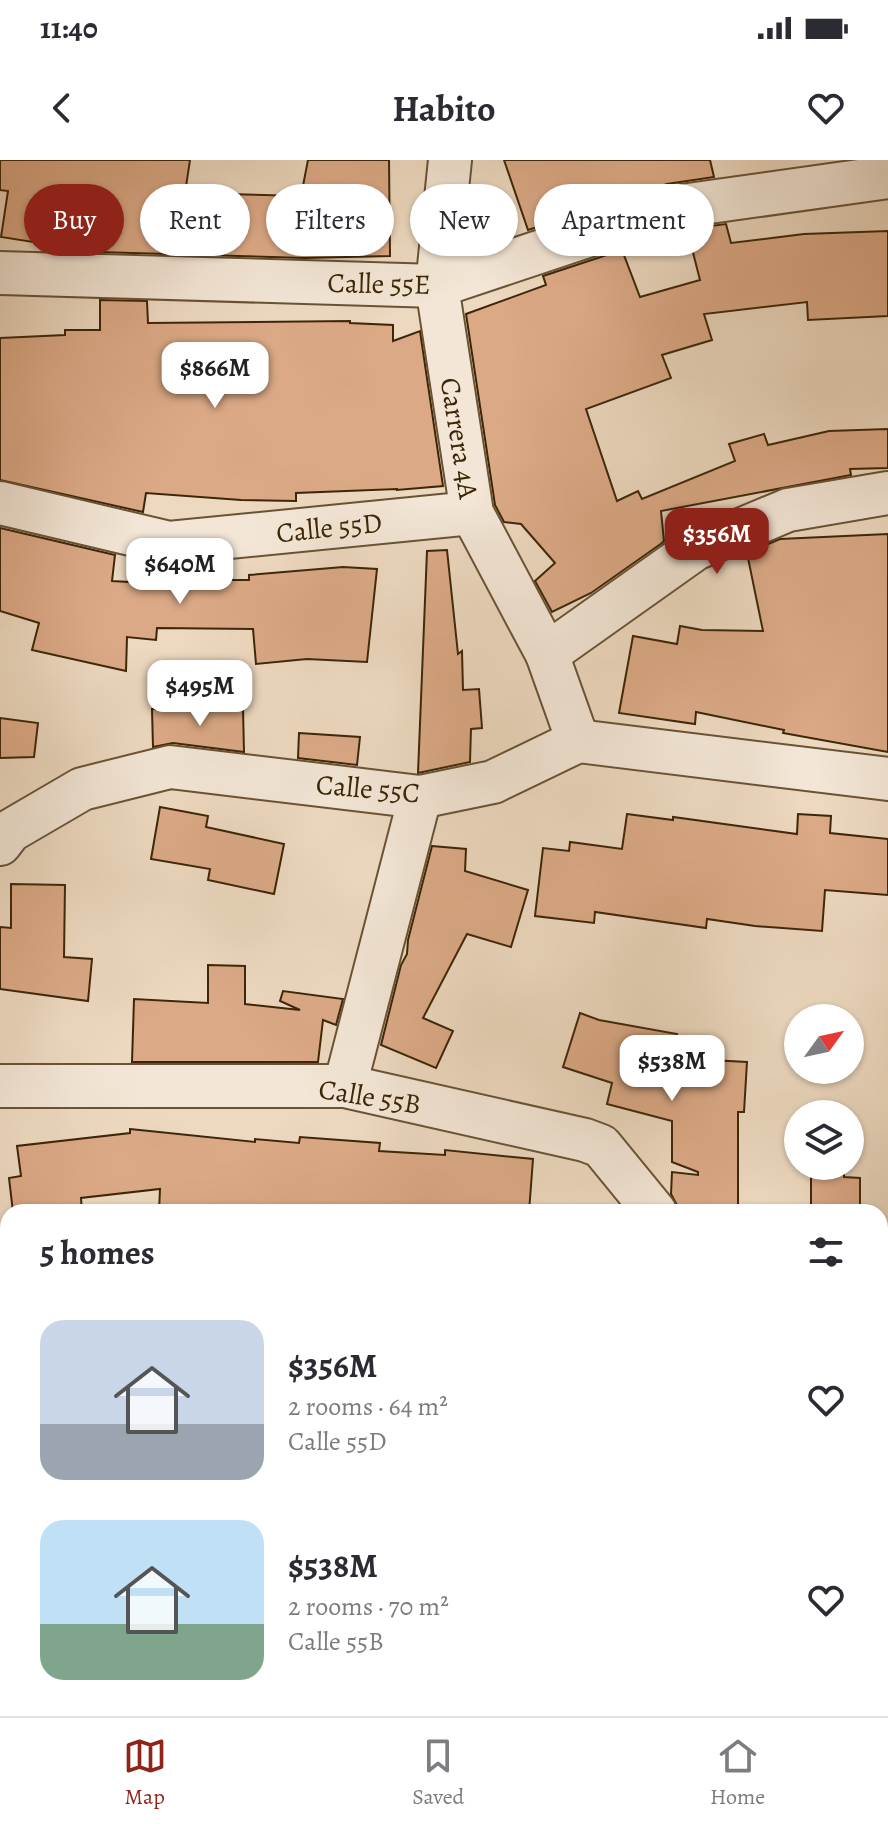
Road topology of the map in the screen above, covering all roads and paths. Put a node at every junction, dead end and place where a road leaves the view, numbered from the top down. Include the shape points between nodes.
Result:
1 (450, 160) edge
2 (888, 177) edge
3 (0, 273) edge
4 (437, 286) junction
5 (888, 493) edge
6 (0, 503) edge
7 (472, 513) junction
8 (547, 654) junction
9 (578, 741) junction
10 (888, 779) edge
11 (420, 797) junction
12 (0, 844) edge
13 (0, 1086) edge
14 (345, 1086) junction
15 (648, 1204) edge

1 - 4 street, Carrera 4A
2 - 4 street, Calle 55E via 674,207
3 - 4 street, Calle 55E
4 - 7 street, Carrera 4A
5 - 8 street via 788,510 695,549
6 - 7 street, Calle 55D via 169,543
7 - 8 street, Carrera 4A
8 - 9 street, Carrera 4A
9 - 10 street
9 - 11 street, Calle 55C via 493,782
11 - 12 street, Calle 55C via 170,767 82,789 10,831
11 - 14 street
13 - 14 street, Calle 55B
14 - 15 street, Calle 55B via 601,1146

